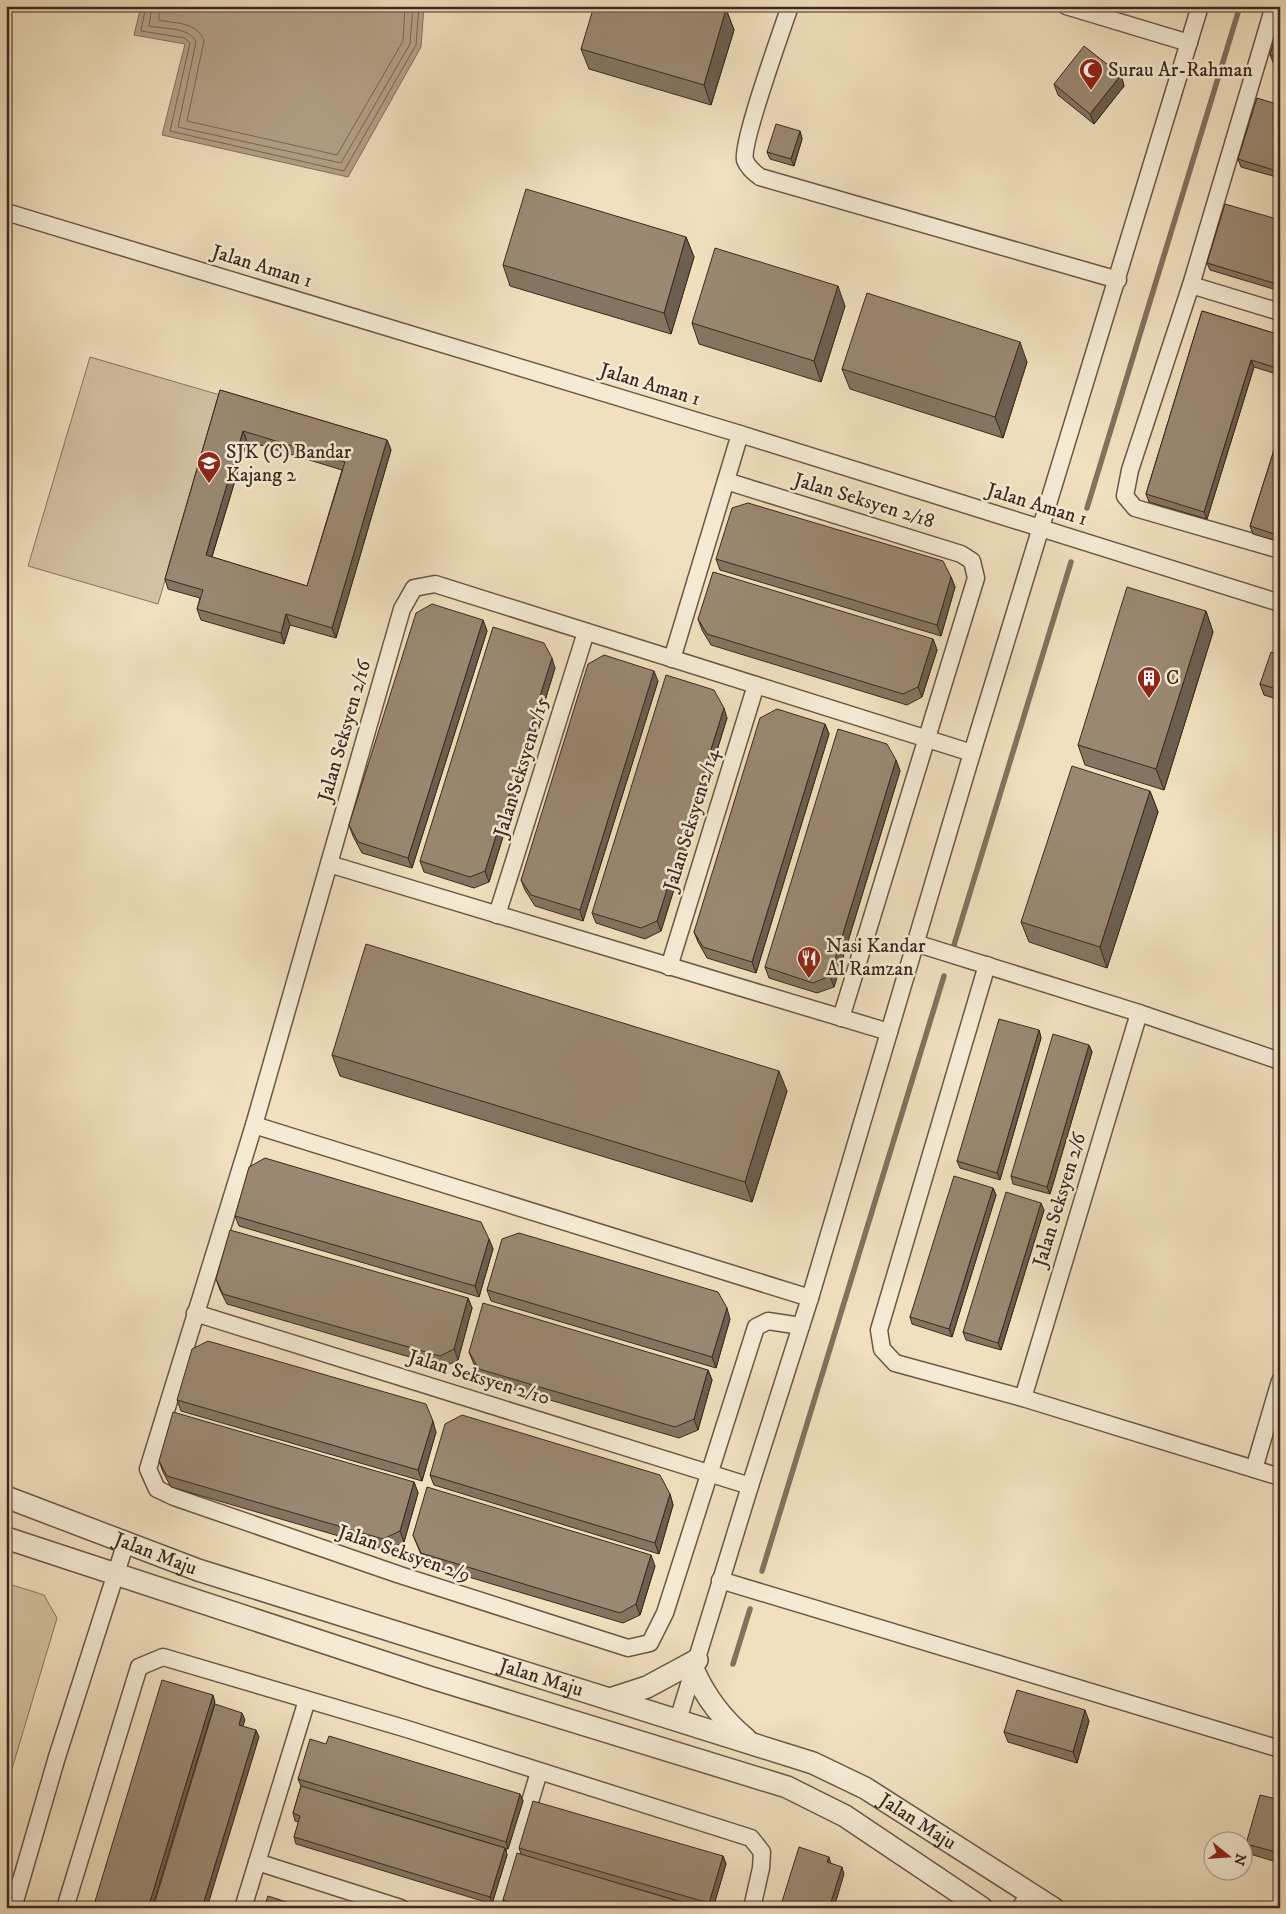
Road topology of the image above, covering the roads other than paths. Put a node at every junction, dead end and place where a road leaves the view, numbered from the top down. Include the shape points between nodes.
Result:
1 (790, 6) edge
2 (1066, 6) edge
3 (1200, 6) edge
4 (1274, 6) edge
5 (1189, 43) junction
6 (6, 212) edge
7 (1118, 280) junction
8 (1191, 285) junction
9 (1280, 312) edge
10 (740, 434) junction
11 (726, 481) junction
12 (1042, 529) junction
13 (1280, 550) edge
14 (1280, 603) edge
15 (586, 632) junction
16 (672, 659) junction
17 (756, 685) junction
18 (926, 739) junction
19 (972, 753) junction
20 (329, 864) junction
21 (497, 915) junction
22 (915, 943) junction
23 (987, 965) junction
24 (669, 966) junction
25 (1139, 1013) junction
26 (841, 1018) junction
27 (889, 1032) junction
28 (1280, 1061) edge
29 (254, 1125) junction
30 (810, 1298) junction
31 (195, 1312) junction
32 (801, 1326) junction
33 (1280, 1381) edge
34 (1022, 1398) junction
35 (1254, 1469) junction
36 (708, 1473) junction
37 (1280, 1477) edge
38 (152, 1480) joint
39 (750, 1486) junction
40 (6, 1497) edge
41 (6, 1538) edge
42 (126, 1542) junction
43 (115, 1574) junction
44 (720, 1580) junction
45 (695, 1665) junction
46 (610, 1698) junction
47 (307, 1700) junction
48 (678, 1720) junction
49 (611, 1733) junction
50 (750, 1743) junction
51 (1280, 1749) edge
52 (734, 1771) junction
53 (540, 1772) junction
54 (258, 1862) junction
55 (1024, 1901) edge
56 (13, 1908) edge
57 (65, 1908) edge
58 (243, 1908) edge
59 (401, 1908) edge
60 (498, 1908) edge
61 (752, 1908) edge
62 (982, 1908) edge
63 (1053, 1908) edge

1 - 7 street via 748,137 746,160 752,171 760,177
2 - 5 street
3 - 5 street
4 - 8 street
5 - 7 street
6 - 10 street, Jalan Aman 1
7 - 12 street
8 - 9 street
8 - 13 street via 1130,470 1125,496 1135,508
10 - 11 street
10 - 12 street, Jalan Aman 1
11 - 16 street
11 - 18 street, Jalan Seksyen 2/18 via 962,554 972,561 976,578
12 - 14 street, Jalan Aman 1
12 - 19 street
15 - 16 street, Jalan Seksyen 2/16
15 - 20 street, Jalan Seksyen 2/16 via 435,584 414,588 402,609
15 - 21 street, Jalan Seksyen 2/15
16 - 17 street, Jalan Seksyen 2/16
17 - 18 street, Jalan Seksyen 2/16
17 - 24 street, Jalan Seksyen 2/14
18 - 19 street, Jalan Seksyen 2/16
18 - 26 street
19 - 22 street
20 - 21 street
20 - 29 street, Jalan Seksyen 2/16
21 - 24 street
22 - 23 street
22 - 27 street
23 - 25 street
23 - 34 street via 879,1330 882,1349 895,1362
24 - 26 street
25 - 28 street
25 - 34 street, Jalan Seksyen 2/6
26 - 27 street
27 - 30 street
29 - 30 street
29 - 31 street, Jalan Seksyen 2/16
30 - 32 street
31 - 36 street, Jalan Seksyen 2/10
31 - 38 street, Jalan Seksyen 2/16 via 148,1469
32 - 36 street via 768,1321 756,1327
32 - 39 street
33 - 35 street
34 - 35 street
35 - 37 street
36 - 38 street, Jalan Seksyen 2/9 via 665,1613 650,1643 628,1648 174,1498 157,1489
36 - 39 street, Jalan Seksyen 2/10
39 - 44 street
40 - 42 street, Jalan Maju
41 - 43 street, Jalan Maju
42 - 43 street
42 - 46 street, Jalan Maju via 198,1570
43 - 49 street, Jalan Maju
43 - 56 street
44 - 45 street
44 - 51 street
45 - 46 street via 646,1687
45 - 48 street
45 - 50 street via 705,1695
46 - 48 street, Jalan Maju
47 - 53 street
47 - 54 street
47 - 57 street via 163,1657 139,1667
48 - 49 street via 639,1732
48 - 50 street, Jalan Maju
48 - 52 street via 683,1729
49 - 52 street, Jalan Maju
50 - 55 street, Jalan Maju via 813,1763 865,1788
52 - 62 street, Jalan Maju via 788,1787 838,1812
53 - 60 street
53 - 61 street via 751,1838 762,1852
54 - 58 street
54 - 59 street
55 - 63 street, Jalan Maju

